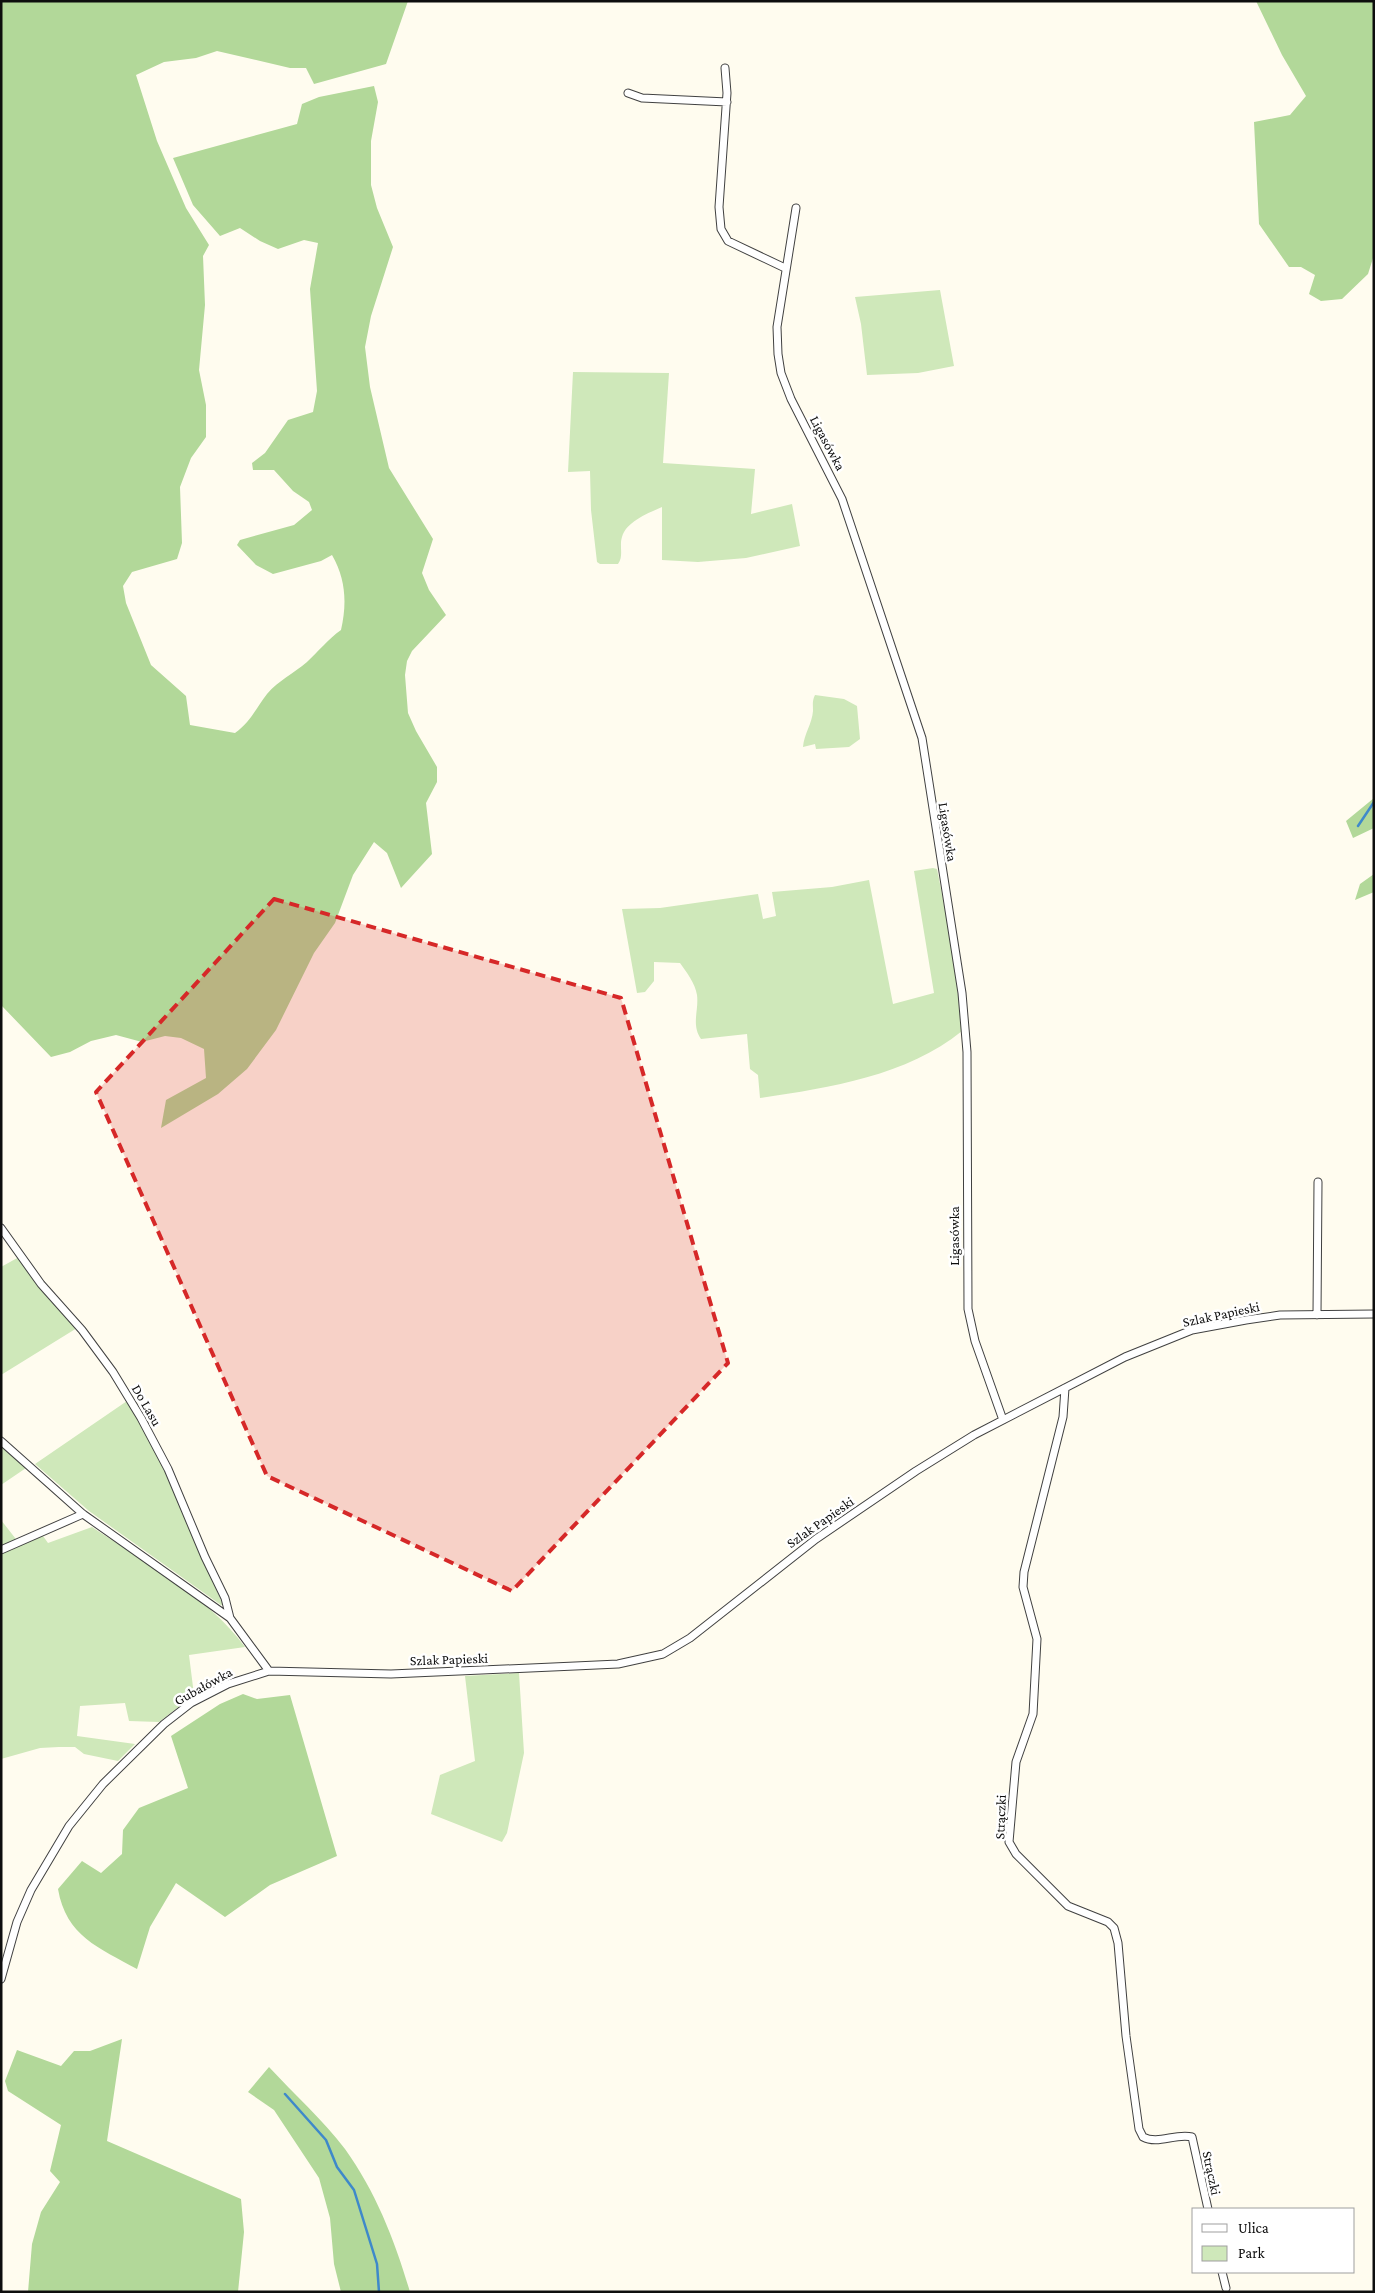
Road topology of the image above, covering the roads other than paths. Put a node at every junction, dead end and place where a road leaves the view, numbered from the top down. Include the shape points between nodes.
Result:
1 (726, 68) dead end
2 (628, 93) dead end
3 (726, 102) junction
4 (796, 208) dead end
5 (785, 268) junction
6 (1318, 1182) dead end
7 (1, 1228) edge
8 (1374, 1314) edge
9 (1317, 1315) junction
10 (1065, 1388) junction
11 (1003, 1420) junction
12 (1, 1441) edge
13 (83, 1514) junction
14 (1, 1550) edge
15 (230, 1618) junction
16 (268, 1671) junction
17 (1, 1979) edge
18 (1208, 2208) edge
19 (1222, 2273) edge
20 (1226, 2288) dead end

1 - 3 street
2 - 3 street via 642,98
3 - 5 street via 719,207 721,229 728,241
4 - 5 street, Ligasówka
5 - 11 street, Ligasówka via 777,327 781,373 842,499 922,738 966,1036 968,1309 975,1341
6 - 9 street
7 - 15 street, Do Lasu via 41,1284 82,1330 113,1372 168,1469 225,1598
8 - 9 street, Szlak Papieski
9 - 10 street, Szlak Papieski via 1280,1315 1192,1330 1125,1357
10 - 11 street, Szlak Papieski
10 - 18 street, Strączki via 1063,1417 1024,1572 1023,1587 1037,1639 1032,1714 1016,1762 1009,1842 1016,1854 1068,1906 1108,1922 1114,1928 1139,2129 1149,2140 1182,2134 1192,2137
11 - 16 street, Szlak Papieski via 916,1471 816,1539 690,1638 663,1654 618,1664 391,1674
12 - 13 street
13 - 14 street
13 - 15 street
15 - 16 street
16 - 17 street, Gubałówka via 228,1684 184,1708 103,1784 70,1826 37,1877 17,1922
19 - 20 street

